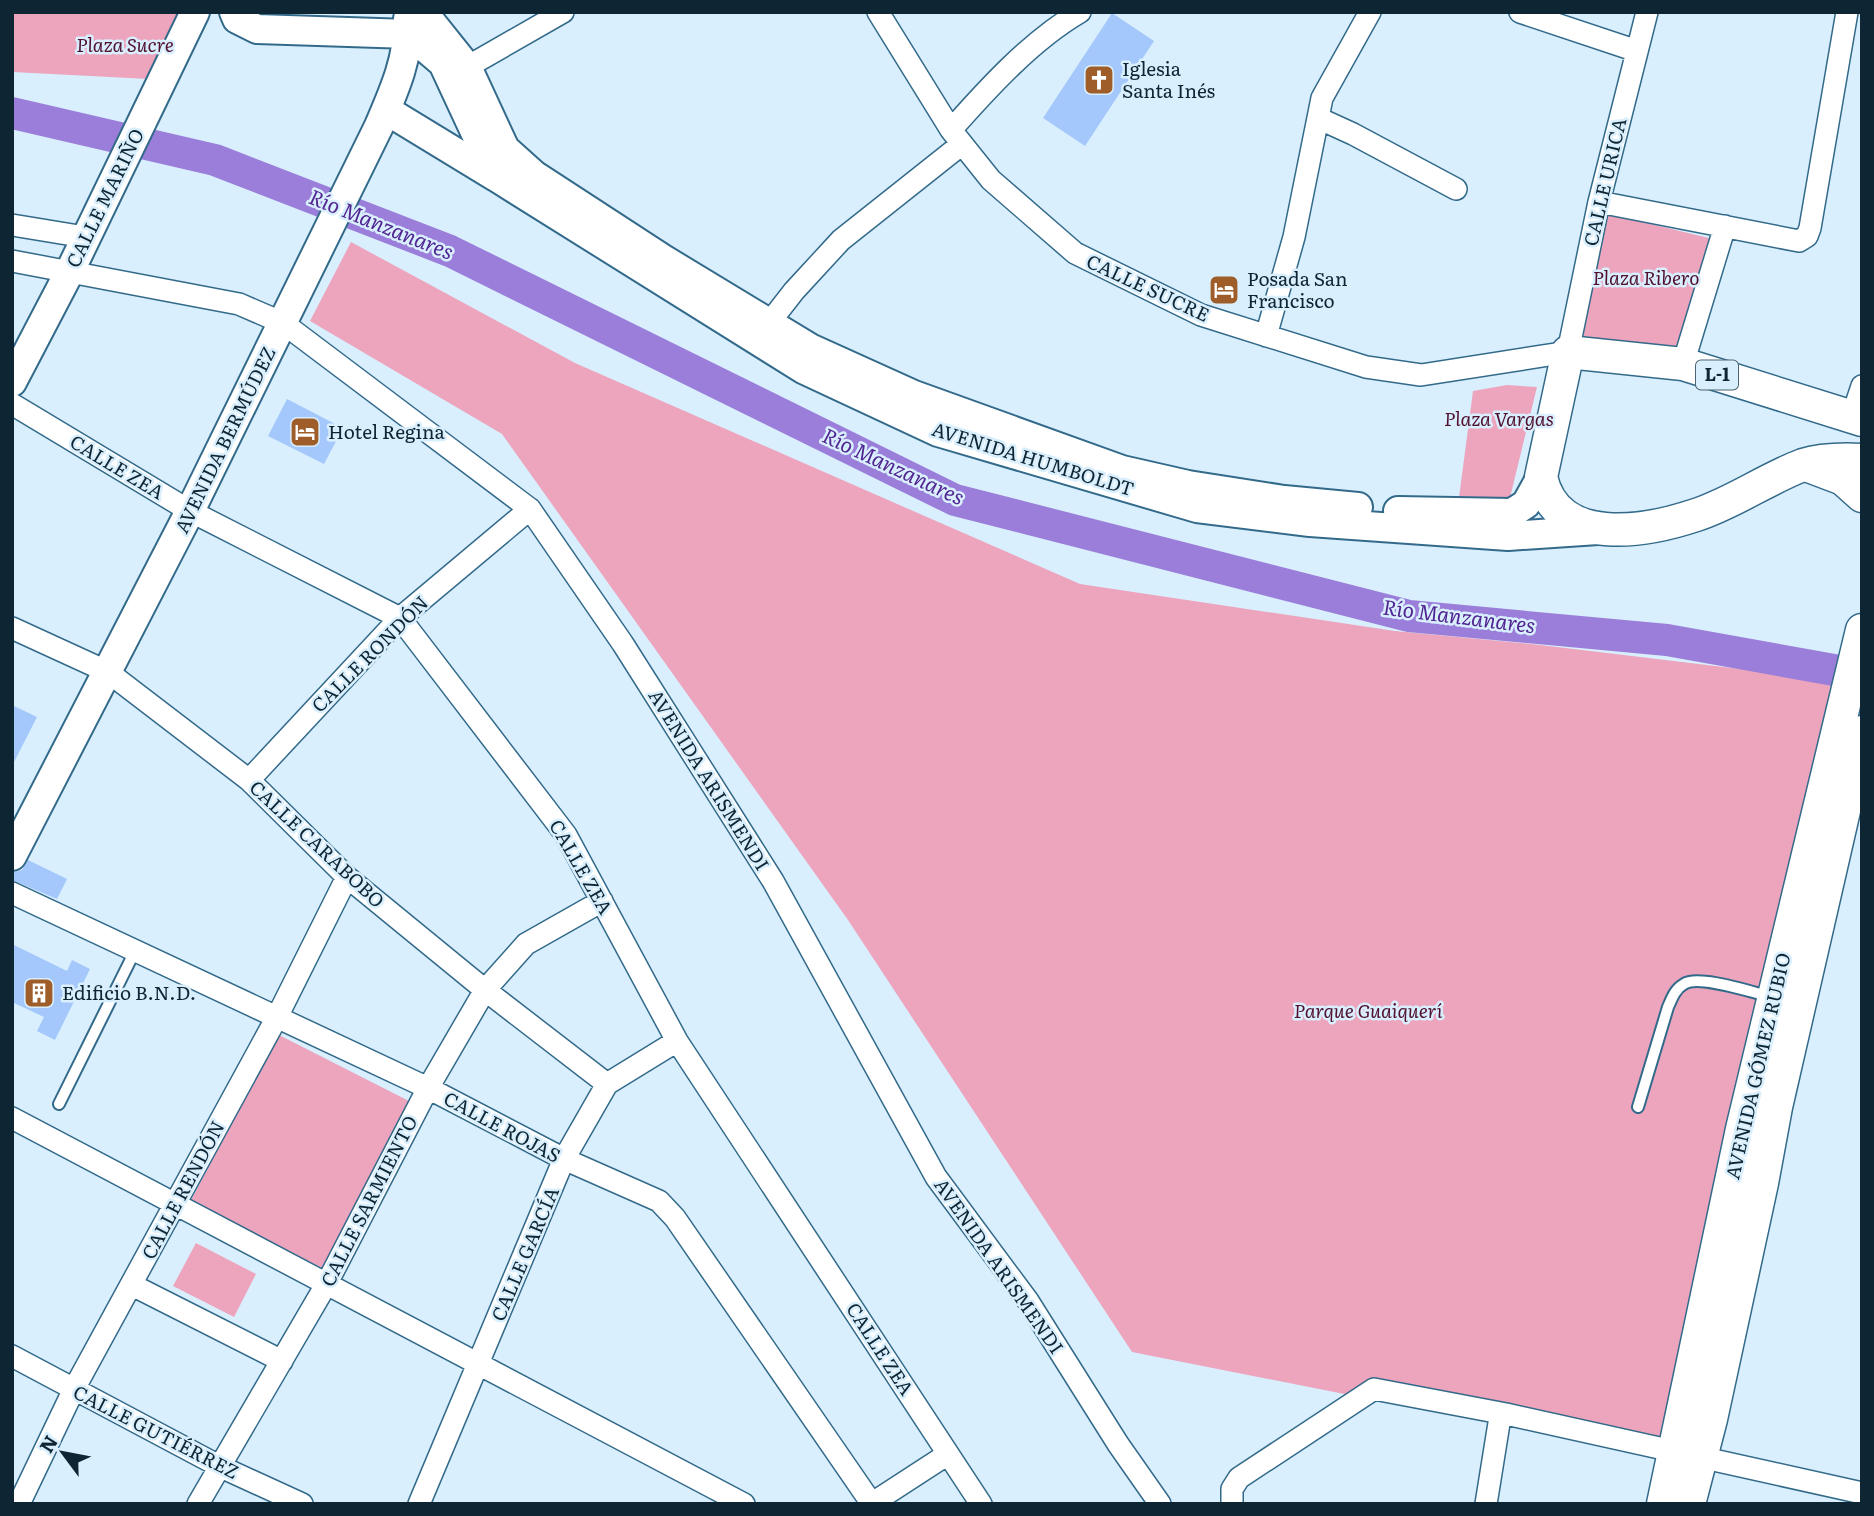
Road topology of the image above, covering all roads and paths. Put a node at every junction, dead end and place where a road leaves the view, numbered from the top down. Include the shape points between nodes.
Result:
1 (195, 12) edge
2 (234, 12) edge
3 (563, 12) edge
4 (878, 12) edge
5 (1080, 12) edge
6 (1370, 12) edge
7 (1520, 12) edge
8 (1647, 12) edge
9 (1847, 12) edge
10 (413, 20) edge
11 (1047, 20) edge
12 (1637, 51) junction
13 (467, 67) junction
14 (382, 118) junction
15 (1318, 118) junction
16 (957, 137) junction
17 (496, 177) junction
18 (1456, 189) dead end
19 (1599, 202) junction
20 (12, 225) edge
21 (1725, 226) junction
22 (85, 237) junction
23 (12, 261) edge
24 (70, 271) junction
25 (283, 323) junction
26 (769, 323) junction
27 (1266, 336) junction
28 (1567, 352) junction
29 (1684, 364) junction
30 (12, 382) edge
31 (1862, 386) edge
32 (12, 404) edge
33 (1857, 418) edge
34 (1862, 460) edge
35 (1805, 465) junction
36 (1541, 477) junction
37 (1862, 496) edge
38 (530, 509) junction
39 (190, 512) junction
40 (1598, 530) junction
41 (400, 618) junction
42 (12, 628) edge
43 (1862, 630) edge
44 (107, 672) junction
45 (1851, 730) edge
46 (249, 780) junction
47 (12, 856) edge
48 (347, 877) junction
49 (12, 893) edge
50 (602, 901) junction
51 (136, 949) junction
52 (485, 990) junction
53 (1775, 998) junction
54 (277, 1017) junction
55 (677, 1041) junction
56 (607, 1084) junction
57 (428, 1088) junction
58 (59, 1104) dead end
59 (1638, 1107) dead end
60 (12, 1118) edge
61 (564, 1159) junction
62 (176, 1204) junction
63 (327, 1283) junction
64 (132, 1285) junction
65 (12, 1356) edge
66 (282, 1361) junction
67 (479, 1364) junction
68 (74, 1389) junction
69 (1503, 1414) junction
70 (948, 1454) junction
71 (1688, 1455) junction
72 (219, 1466) junction
73 (1862, 1493) edge
74 (19, 1504) edge
75 (198, 1504) edge
76 (302, 1504) edge
77 (419, 1504) edge
78 (744, 1504) edge
79 (872, 1504) edge
80 (981, 1504) edge
81 (1160, 1504) edge
82 (1232, 1504) edge
83 (1486, 1504) edge
84 (1663, 1504) edge
85 (1689, 1504) edge

1 - 22 main road, CALLE MARIÑO
2 - 10 main road via 237,19 257,29
3 - 13 street
4 - 16 street, CALLE SUCRE
5 - 11 street
6 - 15 street via 1322,98
7 - 12 street
8 - 12 street, CALLE URICA
9 - 21 street via 1807,236 1799,241
10 - 13 main road, AVENIDA HUMBOLDT
10 - 14 main road, AVENIDA BERMÚDEZ via 402,72
10 - 17 main road via 443,63
11 - 16 street via 970,108
12 - 19 street, CALLE URICA
13 - 26 main road, AVENIDA HUMBOLDT via 505,149 534,175
14 - 17 main road, AVENIDA HUMBOLDT
14 - 25 main road, AVENIDA BERMÚDEZ
15 - 18 street
15 - 27 street via 1294,237
16 - 26 street via 841,240
16 - 27 street, CALLE SUCRE via 991,180 1075,253 1200,316
17 - 40 main road, AVENIDA HUMBOLDT via 803,369 938,432 1197,508 1310,522 1508,536
19 - 21 street
19 - 28 street, CALLE URICA
20 - 22 street
21 - 29 street
22 - 24 main road, CALLE MARIÑO
23 - 24 street, AVENIDA ARISMENDI
24 - 25 street, AVENIDA ARISMENDI via 239,304
24 - 30 main road, CALLE MARIÑO
25 - 38 street, AVENIDA ARISMENDI
25 - 39 main road, AVENIDA BERMÚDEZ
26 - 36 main road, AVENIDA HUMBOLDT via 810,348 914,394 1122,470 1188,485 1392,511 1512,513 1526,504
27 - 28 street, CALLE SUCRE via 1366,367 1421,374
28 - 29 main road, L-1
28 - 36 main road
29 - 33 main road, L-1
31 - 33 street
32 - 39 street, CALLE ZEA
34 - 35 main road, AVENIDA HUMBOLDT
35 - 37 main road via 1843,479
35 - 40 main road, AVENIDA HUMBOLDT via 1698,515 1629,530
36 - 40 main road via 1556,509
38 - 41 street, CALLE RONDÓN
38 - 81 street, AVENIDA ARISMENDI via 623,644 773,881 936,1177 1028,1301
39 - 41 street, CALLE ZEA
39 - 44 main road, AVENIDA BERMÚDEZ
41 - 46 street, CALLE RONDÓN
41 - 50 street, CALLE ZEA via 566,835
42 - 44 street, CALLE CARABOBO
43 - 45 main road, AVENIDA GÓMEZ RUBIO
44 - 46 street, CALLE CARABOBO
44 - 47 main road, AVENIDA BERMÚDEZ
45 - 53 main road, AVENIDA GÓMEZ RUBIO
45 - 71 main road, AVENIDA GÓMEZ RUBIO via 1755,1220
46 - 48 street, CALLE CARABOBO
48 - 52 street, CALLE CARABOBO
48 - 54 street, CALLE RENDÓN
49 - 51 street, CALLE ROJAS
50 - 52 street, CALLE SARMIENTO via 526,944
50 - 55 street, CALLE ZEA
51 - 54 street, CALLE ROJAS
51 - 58 lane
52 - 56 street, CALLE CARABOBO
52 - 57 street, CALLE SARMIENTO
53 - 59 lane via 1700,981 1685,982 1668,1007
53 - 71 main road, AVENIDA GÓMEZ RUBIO via 1742,1129
54 - 57 street, CALLE ROJAS
54 - 62 street, CALLE RENDÓN
55 - 56 street, CALLE GARCÍA
55 - 70 street, CALLE ZEA
56 - 61 street, CALLE GARCÍA
57 - 61 street, CALLE ROJAS
57 - 63 street, CALLE SARMIENTO
60 - 62 street
61 - 67 street, CALLE GARCÍA
61 - 79 street, CALLE ROJAS via 659,1201 675,1218
62 - 63 street
62 - 64 street, CALLE RENDÓN
63 - 66 street, CALLE SARMIENTO
63 - 67 street
64 - 66 street
64 - 68 street, CALLE RENDÓN
65 - 68 street, CALLE GUTIÉRREZ
66 - 72 street, CALLE SARMIENTO
67 - 77 street, CALLE GARCÍA
67 - 78 street
68 - 72 street, CALLE GUTIÉRREZ
68 - 74 street, CALLE RENDÓN
69 - 71 street
69 - 82 street via 1374,1389 1239,1478 1232,1489
69 - 83 street
70 - 79 street
70 - 80 street, CALLE ZEA
71 - 73 street
71 - 84 main road, AVENIDA GÓMEZ RUBIO
71 - 85 main road, AVENIDA GÓMEZ RUBIO
72 - 75 street, CALLE SARMIENTO
72 - 76 street, CALLE GUTIÉRREZ

